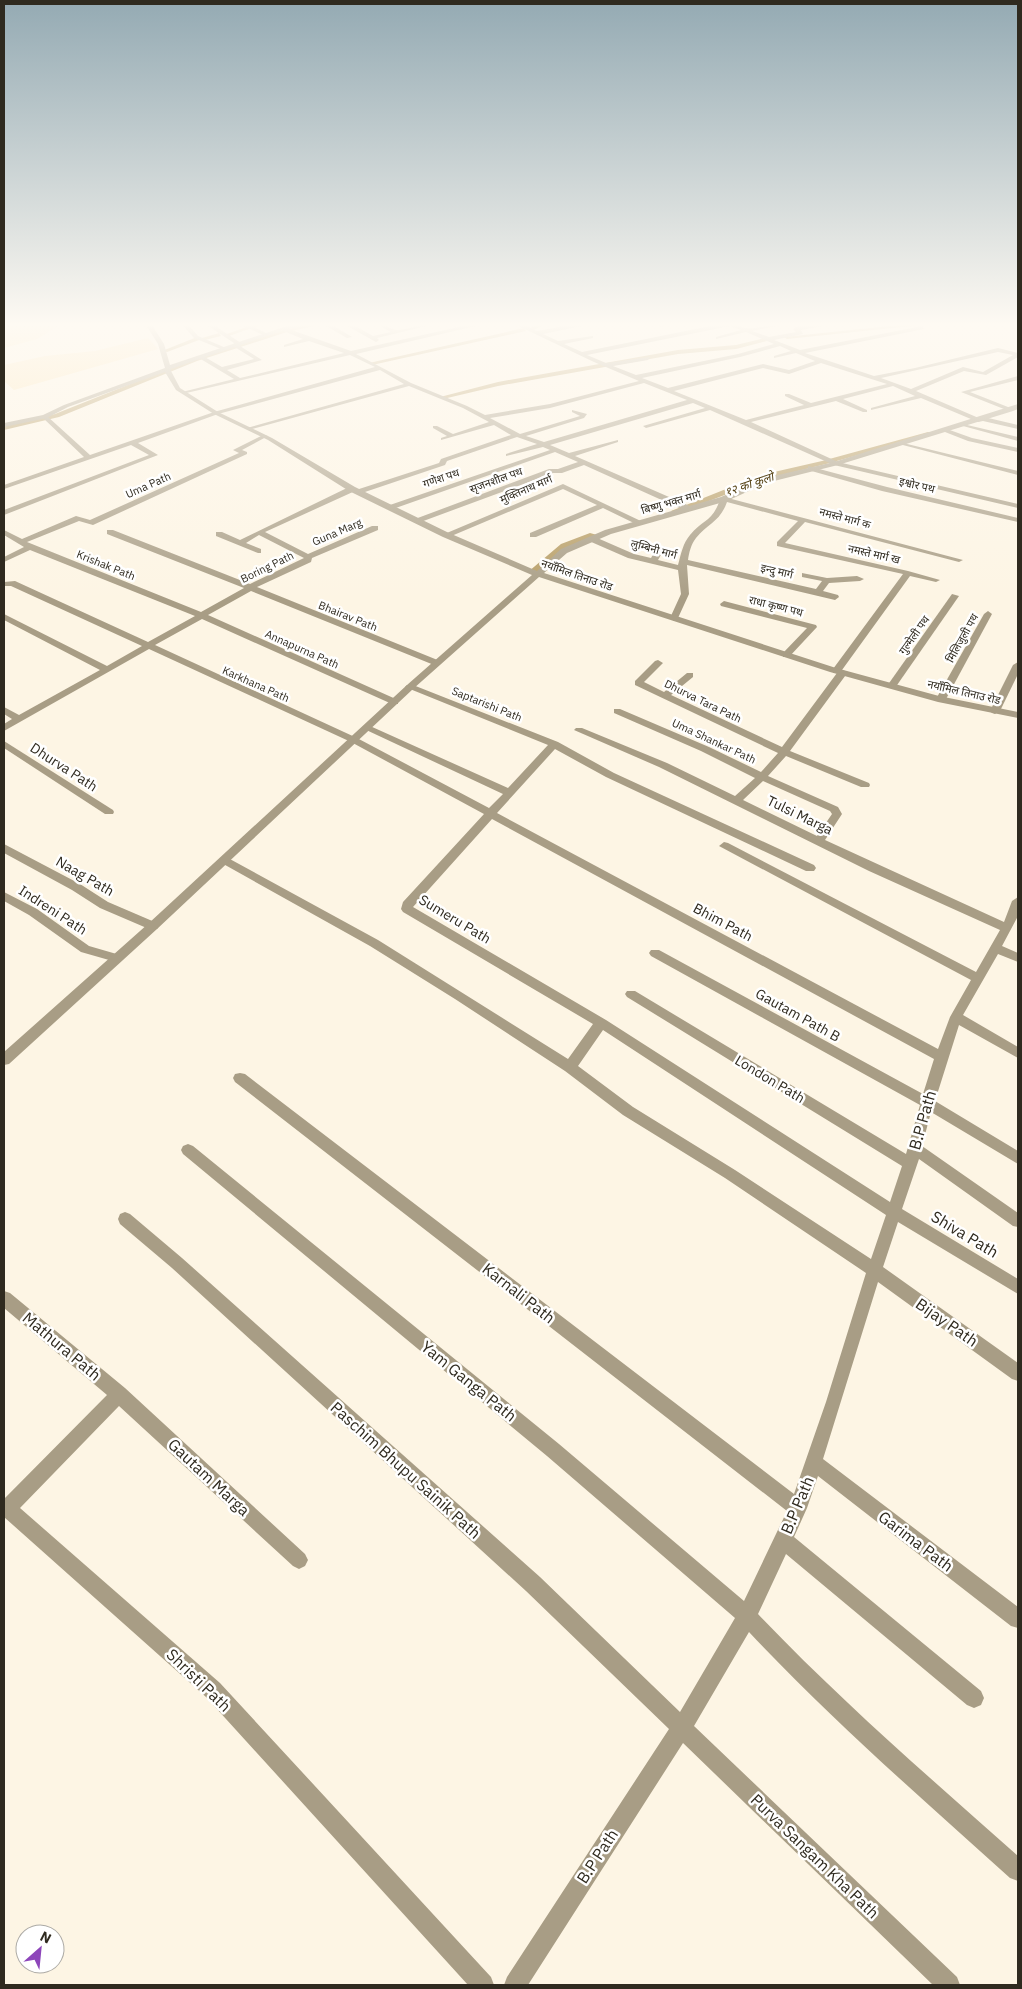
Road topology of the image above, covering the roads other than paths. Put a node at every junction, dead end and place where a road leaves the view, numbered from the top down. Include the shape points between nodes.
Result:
1 (53, 415) edge
2 (211, 415) edge
3 (220, 415) edge
4 (298, 415) edge
5 (480, 415) edge
6 (497, 415) edge
7 (583, 415) edge
8 (643, 415) edge
9 (686, 415) edge
10 (728, 415) edge
11 (772, 415) edge
12 (968, 415) edge
13 (995, 415) edge
14 (484, 417) junction
15 (47, 419) junction
16 (979, 419) junction
17 (745, 422) junction
18 (494, 423) junction
19 (4, 425) edge
20 (965, 425) junction
21 (646, 426) dead end
22 (435, 427) dead end
23 (1018, 427) edge
24 (250, 428) junction
25 (947, 431) junction
26 (265, 436) junction
27 (453, 436) junction
28 (518, 436) junction
29 (443, 439) dead end
30 (1018, 439) edge
31 (616, 441) dead end
32 (901, 442) junction
33 (133, 444) junction
34 (541, 444) junction
35 (556, 450) junction
36 (1018, 450) edge
37 (508, 455) dead end
38 (568, 456) junction
39 (89, 458) junction
40 (583, 463) junction
41 (836, 464) junction
42 (811, 468) junction
43 (1018, 473) edge
44 (4, 487) edge
45 (355, 490) junction
46 (724, 498) junction
47 (604, 505) junction
48 (1018, 506) edge
49 (390, 508) junction
50 (687, 508) junction
51 (4, 513) edge
52 (804, 519) junction
53 (1018, 520) edge
54 (418, 521) junction
55 (639, 522) junction
56 (375, 528) dead end
57 (4, 532) edge
58 (110, 532) dead end
59 (259, 532) junction
60 (219, 534) dead end
61 (446, 535) junction
62 (533, 535) dead end
63 (592, 539) junction
64 (21, 542) junction
65 (240, 543) junction
66 (30, 547) junction
67 (661, 548) dead end
68 (258, 551) dead end
69 (308, 557) junction
70 (4, 560) edge
71 (959, 560) dead end
72 (653, 561) junction
73 (683, 565) junction
74 (538, 574) junction
75 (908, 574) junction
76 (805, 575) dead end
77 (860, 579) dead end
78 (827, 580) junction
79 (936, 580) dead end
80 (4, 584) edge
81 (252, 587) junction
82 (818, 592) junction
83 (944, 593) dead end
84 (836, 596) dead end
85 (955, 596) junction
86 (965, 598) dead end
87 (724, 604) dead end
88 (988, 614) dead end
89 (201, 616) junction
90 (4, 617) edge
91 (674, 618) junction
92 (149, 647) junction
93 (786, 655) junction
94 (437, 663) junction
95 (658, 663) dead end
96 (1018, 665) edge
97 (108, 670) junction
98 (839, 672) junction
99 (690, 675) dead end
100 (892, 686) junction
101 (410, 687) junction
102 (664, 696) junction
103 (941, 699) junction
104 (395, 702) junction
105 (4, 710) edge
106 (617, 711) dead end
107 (995, 711) junction
108 (1018, 715) edge
109 (19, 719) junction
110 (4, 728) edge
111 (367, 728) junction
112 (580, 730) dead end
113 (354, 740) junction
114 (4, 744) edge
115 (554, 744) junction
116 (784, 752) junction
117 (762, 777) junction
118 (865, 785) dead end
119 (510, 793) junction
120 (737, 800) junction
121 (109, 812) dead end
122 (490, 813) junction
123 (819, 841) junction
124 (724, 846) dead end
125 (4, 848) edge
126 (224, 861) junction
127 (810, 868) dead end
128 (4, 896) edge
129 (1018, 904) edge
130 (153, 926) junction
131 (1006, 928) junction
132 (995, 948) junction
133 (655, 953) dead end
134 (116, 958) junction
135 (1018, 958) edge
136 (977, 978) junction
137 (631, 994) dead end
138 (956, 1017) junction
139 (601, 1023) junction
140 (1018, 1053) edge
141 (942, 1057) junction
142 (4, 1060) edge
143 (570, 1067) junction
144 (240, 1078) dead end
145 (926, 1103) junction
146 (188, 1150) dead end
147 (912, 1156) junction
148 (1018, 1158) edge
149 (894, 1212) junction
150 (124, 1220) dead end
151 (1018, 1221) edge
152 (876, 1271) junction
153 (1018, 1287) edge
154 (4, 1298) edge
155 (1018, 1372) edge
156 (119, 1394) junction
157 (815, 1463) junction
158 (5, 1508) edge
159 (798, 1508) junction
160 (783, 1540) junction
161 (299, 1560) dead end
162 (747, 1616) junction
163 (1018, 1619) edge
164 (974, 1698) dead end
165 (682, 1727) junction
166 (1018, 1870) edge
167 (517, 1984) edge
168 (483, 1985) edge
169 (949, 1985) edge

1 - 15 street
2 - 33 street
3 - 24 street, नयाँमिल तिनाउ रोड
4 - 24 street
5 - 14 street
6 - 14 street
7 - 28 street
8 - 34 street
9 - 21 street
10 - 17 street
11 - 17 street
12 - 16 street
13 - 16 street, बिष्णु भक्त मार्ग
14 - 18 street
15 - 19 street
15 - 39 street
16 - 20 street, बिष्णु भक्त मार्ग
16 - 23 street
17 - 41 street
18 - 27 street
18 - 28 street
20 - 25 street, बिष्णु भक्त मार्ग
20 - 30 street
22 - 27 street
24 - 26 street, नयाँमिल तिनाउ रोड
25 - 32 street, बिष्णु भक्त मार्ग
25 - 36 street via 970,440
26 - 45 street, नयाँमिल तिनाउ रोड
26 - 64 street, Uma Path via 236,450 245,453 90,523 79,518
27 - 29 street
28 - 34 street
28 - 45 street via 443,460 443,464
31 - 38 street
32 - 41 street, बिष्णु भक्त मार्ग
32 - 43 street
33 - 39 street
33 - 51 street via 155,455
34 - 35 street
34 - 37 street
35 - 38 street
35 - 49 street, गणेश पथ
38 - 40 street
39 - 44 street
40 - 50 street
40 - 54 street, सृजनशील पथ via 552,471
41 - 42 street, बिष्णु भक्त मार्ग
41 - 48 street
42 - 46 street, बिष्णु भक्त मार्ग via 764,481
42 - 53 street, इश्वोर पथ
45 - 49 street, नयाँमिल तिनाउ रोड
45 - 59 street
46 - 50 street, बिष्णु भक्त मार्ग
46 - 52 street, नमस्ते मार्ग क
46 - 73 street via 714,520 693,536
47 - 55 street, मुक्तिनाथ मार्ग
47 - 61 street, मुक्तिनाथ मार्ग via 562,486
47 - 62 street
49 - 54 street, नयाँमिल तिनाउ रोड
50 - 55 street, बिष्णु भक्त मार्ग
52 - 71 street, नमस्ते मार्ग क
52 - 75 street, नमस्ते मार्ग ख via 780,544
54 - 61 street, नयाँमिल तिनाउ रोड
55 - 63 street, बिष्णु भक्त मार्ग
56 - 69 street, Guna Marg
57 - 64 street, Krishak Path
58 - 81 street, Bhairav Path
59 - 65 street
59 - 69 street, Boring Path
60 - 65 street
61 - 74 street, नयाँमिल तिनाउ रोड
63 - 72 street, लुम्बिनी मार्ग via 631,556
63 - 74 street, बिष्णु भक्त मार्ग via 564,551
64 - 66 street, Krishak Path
65 - 68 street
66 - 70 street
66 - 89 street, Krishak Path
67 - 72 street
69 - 81 street, Boring Path via 301,564
72 - 73 street, लुम्बिनी मार्ग
73 - 82 street, इन्दु मार्ग
73 - 91 street via 684,594
74 - 91 street, नयाँमिल तिनाउ रोड
74 - 94 street, बिष्णु भक्त मार्ग
75 - 79 street
75 - 98 street, नमस्ते मार्ग ख
76 - 78 street
77 - 78 street
78 - 82 street
80 - 92 street, Karkhana Path via 12,583
81 - 89 street, Boring Path
81 - 94 street, Bhairav Path
82 - 84 street, इन्दु मार्ग
83 - 85 street
85 - 86 street
85 - 100 street, गुल्मेली पथ
87 - 93 street, राधा कृष्ण पथ via 813,627
88 - 103 street, मिलिजुली पथ
89 - 92 street, Boring Path
89 - 104 street, Annapurna Path
90 - 97 street
91 - 93 street, नयाँमिल तिनाउ रोड
92 - 97 street, Boring Path
92 - 113 street, Karkhana Path
93 - 98 street, नयाँमिल तिनाउ रोड
94 - 101 street, बिष्णु भक्त मार्ग
95 - 102 street, Dhurva Tara Path via 633,681
96 - 107 street
97 - 109 street, Boring Path
98 - 100 street, नयाँमिल तिनाउ रोड
98 - 116 street, Uma Shankar Path
99 - 102 street
100 - 103 street, नयाँमिल तिनाउ रोड
101 - 104 street, बिष्णु भक्त मार्ग
101 - 115 street, Saptarishi Path
102 - 116 street, Dhurva Tara Path
103 - 107 street, नयाँमिल तिनाउ रोड
104 - 111 street, बिष्णु भक्त मार्ग
105 - 109 street
106 - 117 street, Uma Shankar Path
107 - 108 street, नयाँमिल तिनाउ रोड
109 - 110 street, Boring Path
111 - 113 street, बिष्णु भक्त मार्ग
111 - 119 street
112 - 120 street, Tulsi Marga
113 - 122 street, Karkhana Path
113 - 126 street, बिष्णु भक्त मार्ग
114 - 121 street, Dhurva Path
115 - 119 street, Sumeru Path
115 - 127 street, Saptarishi Path via 610,775
116 - 117 street, Uma Shankar Path
116 - 118 street, Dhurva Tara Path
117 - 120 street
117 - 123 street via 834,809 835,819
119 - 122 street, Sumeru Path
120 - 123 street, Tulsi Marga
122 - 139 street, Sumeru Path via 407,905 407,909
122 - 141 street, Bhim Path
123 - 131 street, Tulsi Marga
124 - 136 street
125 - 130 street, Naag Path via 104,905
126 - 130 street, बिष्णु भक्त मार्ग
126 - 143 street, Bijay Path via 374,943
128 - 134 street, Indreni Path via 85,949
129 - 131 street, B.P Path
130 - 134 street, बिष्णु भक्त मार्ग
131 - 132 street, B.P Path
132 - 135 street
132 - 136 street, B.P Path
133 - 145 street, Gautam Path B
134 - 142 street, बिष्णु भक्त मार्ग
136 - 138 street, B.P Path
137 - 147 street, London Path
138 - 140 street
138 - 141 street, B.P Path
139 - 143 street
139 - 149 street, Shiva Path
141 - 145 street, B.P Path
143 - 152 street, Bijay Path via 628,1111
144 - 159 street, Karnali Path
145 - 147 street, B.P Path
145 - 148 street, Gautam Path B
146 - 162 street, Yam Ganga Path via 553,1450
147 - 149 street, B.P Path
147 - 151 street, London Path
149 - 152 street, B.P Path
149 - 153 street, Shiva Path
150 - 165 street, Paschim Bhupu Sainik Path via 184,1270 533,1584
152 - 155 street, Bijay Path
152 - 157 street, B.P Path
154 - 156 street, Mathura Path
156 - 158 street, Shristi Path
156 - 161 street, Gautam Marga
157 - 159 street, B.P Path
157 - 163 street, Garima Path
158 - 168 street, Shristi Path via 213,1690
159 - 160 street, B.P Path
160 - 162 street, B.P Path
160 - 164 street
162 - 165 street, B.P Path
162 - 166 street, Yam Ganga Path via 874,1742
165 - 167 street, B.P Path
165 - 169 street, Purva Sangam Kha Path

